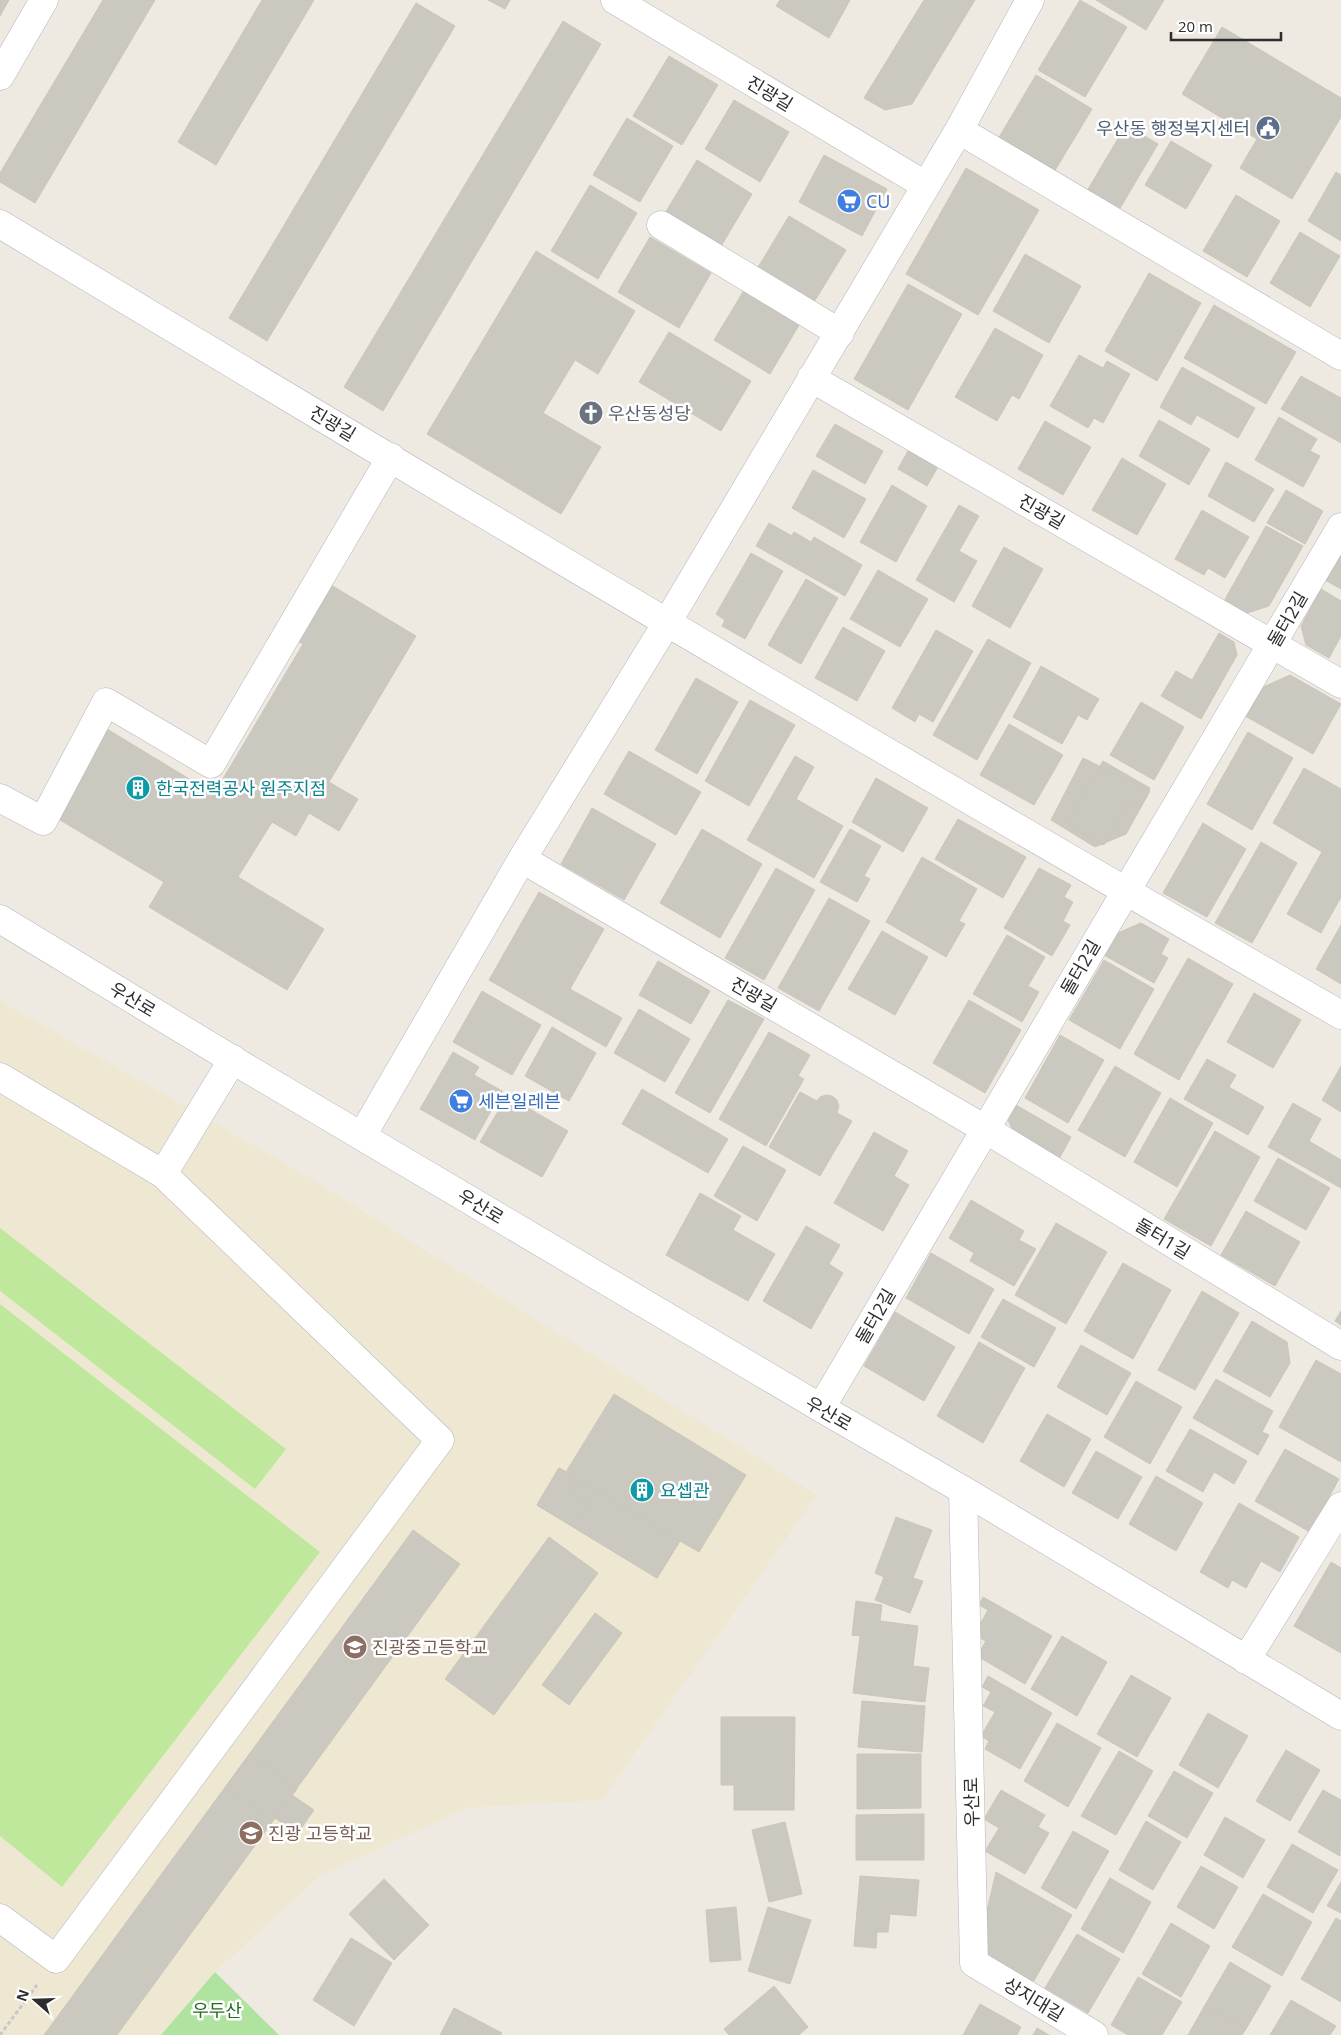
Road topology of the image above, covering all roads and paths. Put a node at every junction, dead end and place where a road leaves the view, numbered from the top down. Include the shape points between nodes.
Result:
1 (44, 0) edge
2 (615, 0) edge
3 (1030, 0) edge
4 (0, 76) edge
5 (959, 130) junction
6 (925, 185) junction
7 (0, 224) edge
8 (661, 225) dead end
9 (840, 332) junction
10 (1341, 356) edge
11 (811, 378) junction
12 (391, 457) junction
13 (1341, 527) edge
14 (668, 621) junction
15 (1273, 644) junction
16 (1341, 684) edge
17 (0, 798) edge
18 (522, 859) junction
19 (1125, 891) junction
20 (0, 919) edge
21 (1341, 1016) edge
22 (234, 1059) junction
23 (0, 1077) edge
24 (985, 1129) junction
25 (362, 1136) junction
26 (163, 1174) junction
27 (1341, 1346) edge
28 (821, 1408) junction
29 (963, 1490) junction
30 (1341, 1506) edge
31 (1246, 1660) junction
32 (1341, 1716) edge
33 (0, 1918) edge
34 (56, 1959) junction
35 (974, 1963) joint
36 (0, 2035) edge
37 (1094, 2035) edge

1 - 4 street
2 - 6 street, 진광길
3 - 5 street
5 - 6 street
5 - 10 street
6 - 9 street
7 - 12 street, 진광길
8 - 9 street
9 - 11 street
11 - 14 street
11 - 15 street, 진광길
12 - 14 street, 진광길
12 - 17 street via 211,764 106,702 43,821
13 - 15 street, 돌터2길
14 - 18 street
14 - 19 street, 진광길
15 - 16 street
15 - 19 street, 돌터2길
18 - 24 street, 진광길
18 - 25 street
19 - 21 street
19 - 24 street, 돌터2길
20 - 22 street, 우산로
22 - 25 street, 우산로
22 - 26 street
23 - 26 street
24 - 27 street, 돌터1길
24 - 28 street, 돌터2길
25 - 28 street, 우산로
26 - 34 street via 440,1440
28 - 29 street, 우산로
29 - 31 street, 우산로
29 - 35 street, 우산로
30 - 31 street
31 - 32 street, 우산로
33 - 34 street
34 - 36 path
35 - 37 street, 상지대길

